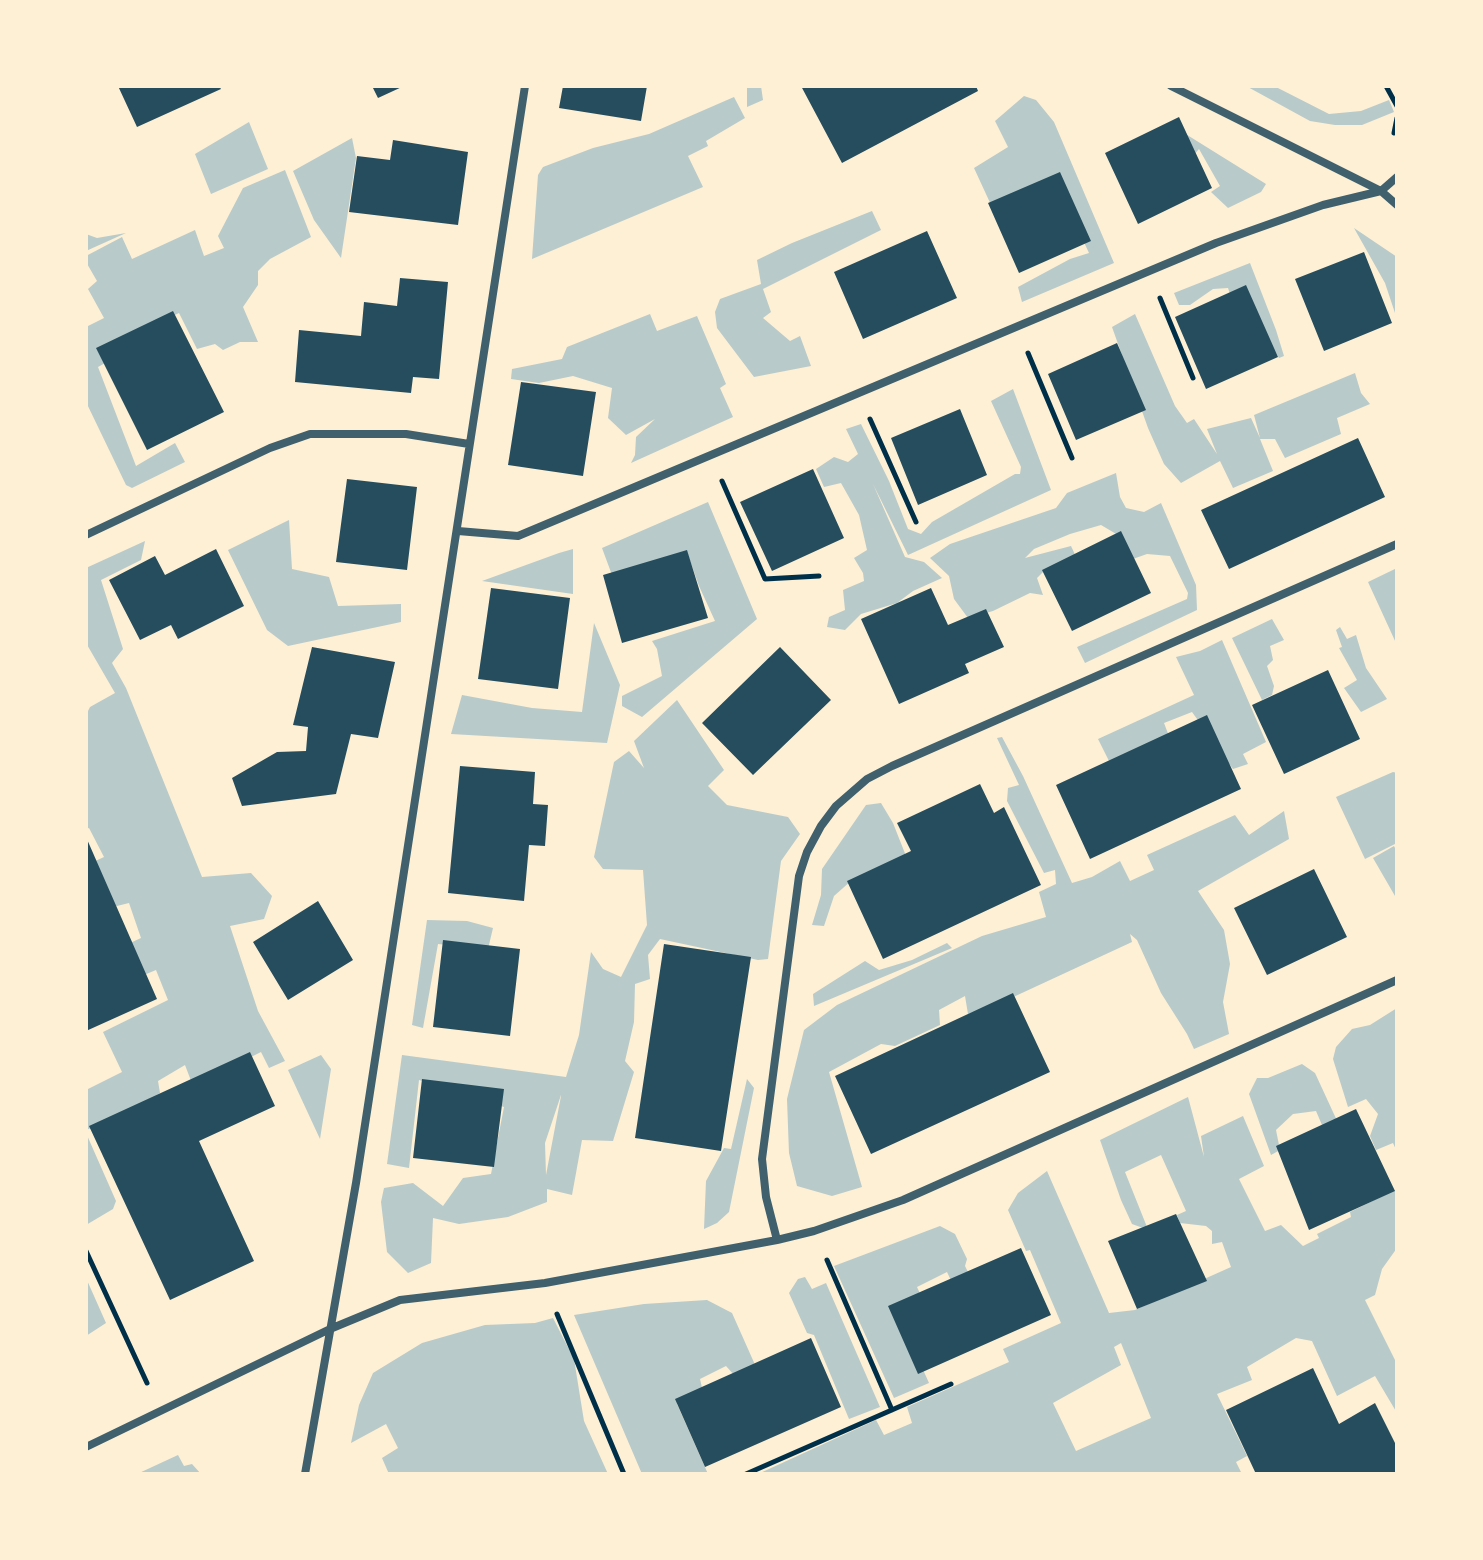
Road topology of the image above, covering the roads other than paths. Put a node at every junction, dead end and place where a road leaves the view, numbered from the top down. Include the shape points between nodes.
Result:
1 (525, 86) edge
2 (1171, 86) edge
3 (1397, 177) edge
4 (1381, 191) junction
5 (1397, 205) edge
6 (469, 444) junction
7 (458, 531) junction
8 (86, 535) edge
9 (1397, 544) edge
10 (1397, 980) edge
11 (777, 1240) junction
12 (330, 1329) junction
13 (86, 1447) edge
14 (305, 1474) edge

1 - 6 street
2 - 4 street
3 - 4 street
4 - 5 street
4 - 7 street via 1323,205 1216,243 518,536
6 - 7 street
6 - 8 street via 406,434 310,434
7 - 12 street
9 - 11 street via 892,766 836,806 814,839 799,876 762,1159
10 - 11 street via 903,1200
11 - 12 street via 545,1283 400,1300
12 - 13 street
12 - 14 street

